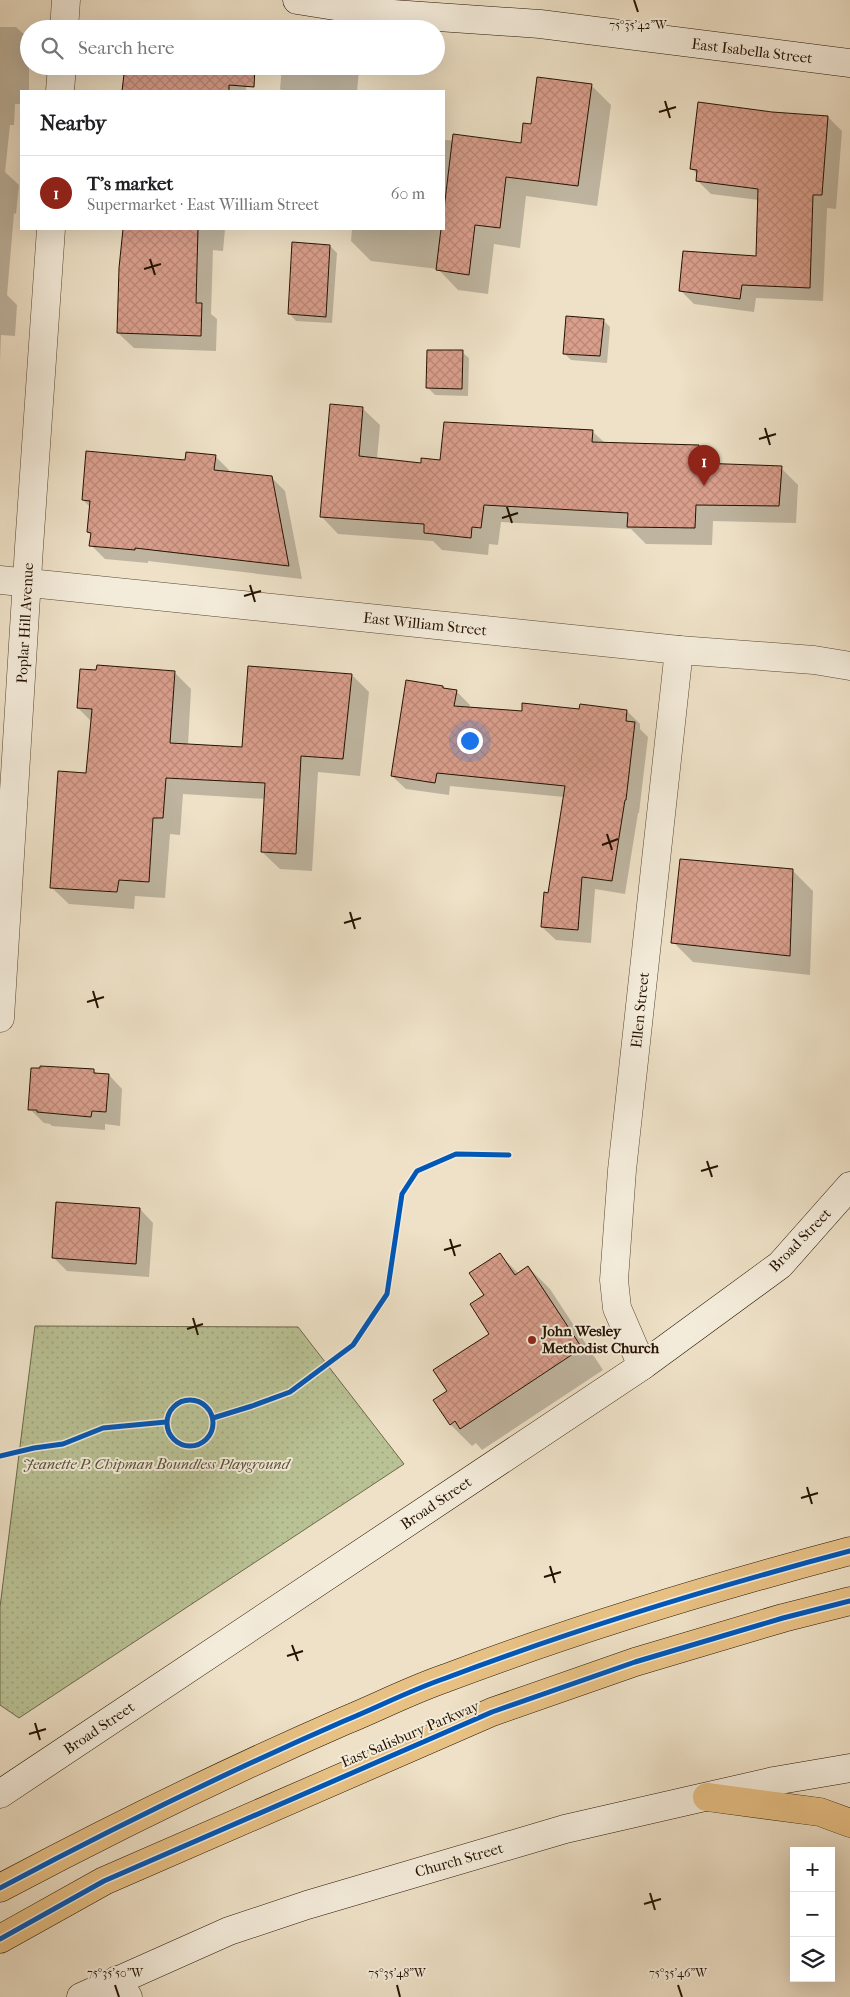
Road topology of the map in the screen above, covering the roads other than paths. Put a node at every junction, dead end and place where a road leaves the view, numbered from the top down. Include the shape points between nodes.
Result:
1 (66, 0) edge
2 (297, 0) edge
3 (65, 20) edge
4 (850, 63) edge
5 (61, 75) edge
6 (60, 90) edge
7 (51, 230) edge
8 (0, 580) edge
9 (27, 583) junction
10 (679, 650) junction
11 (850, 666) edge
12 (0, 1018) edge
13 (850, 1186) edge
14 (642, 1366) junction
15 (850, 1551) edge
16 (850, 1601) edge
17 (850, 1768) edge
18 (0, 1794) edge
19 (707, 1797) junction
20 (850, 1823) edge
21 (0, 1888) edge
22 (0, 1939) edge
23 (123, 1988) edge
24 (81, 1997) edge

1 - 3 street
2 - 4 street, East Isabella Street via 378,13 540,24
5 - 6 street
7 - 9 street, Poplar Hill Avenue
8 - 9 street, East William Street
9 - 10 street, East William Street
9 - 12 street, Poplar Hill Avenue
10 - 11 street, East William Street via 814,660
10 - 14 street, Ellen Street via 622,1170 614,1280 617,1308
13 - 14 street, Broad Street via 780,1265
14 - 18 street, Broad Street
15 - 21 main road via 629,1615 444,1678 253,1760
16 - 22 main road, East Salisbury Parkway via 635,1662 492,1712 104,1881
17 - 19 street, Church Street
19 - 20 main road via 820,1812
19 - 23 street, Church Street via 565,1829 306,1905 229,1931
23 - 24 street, Church Street

